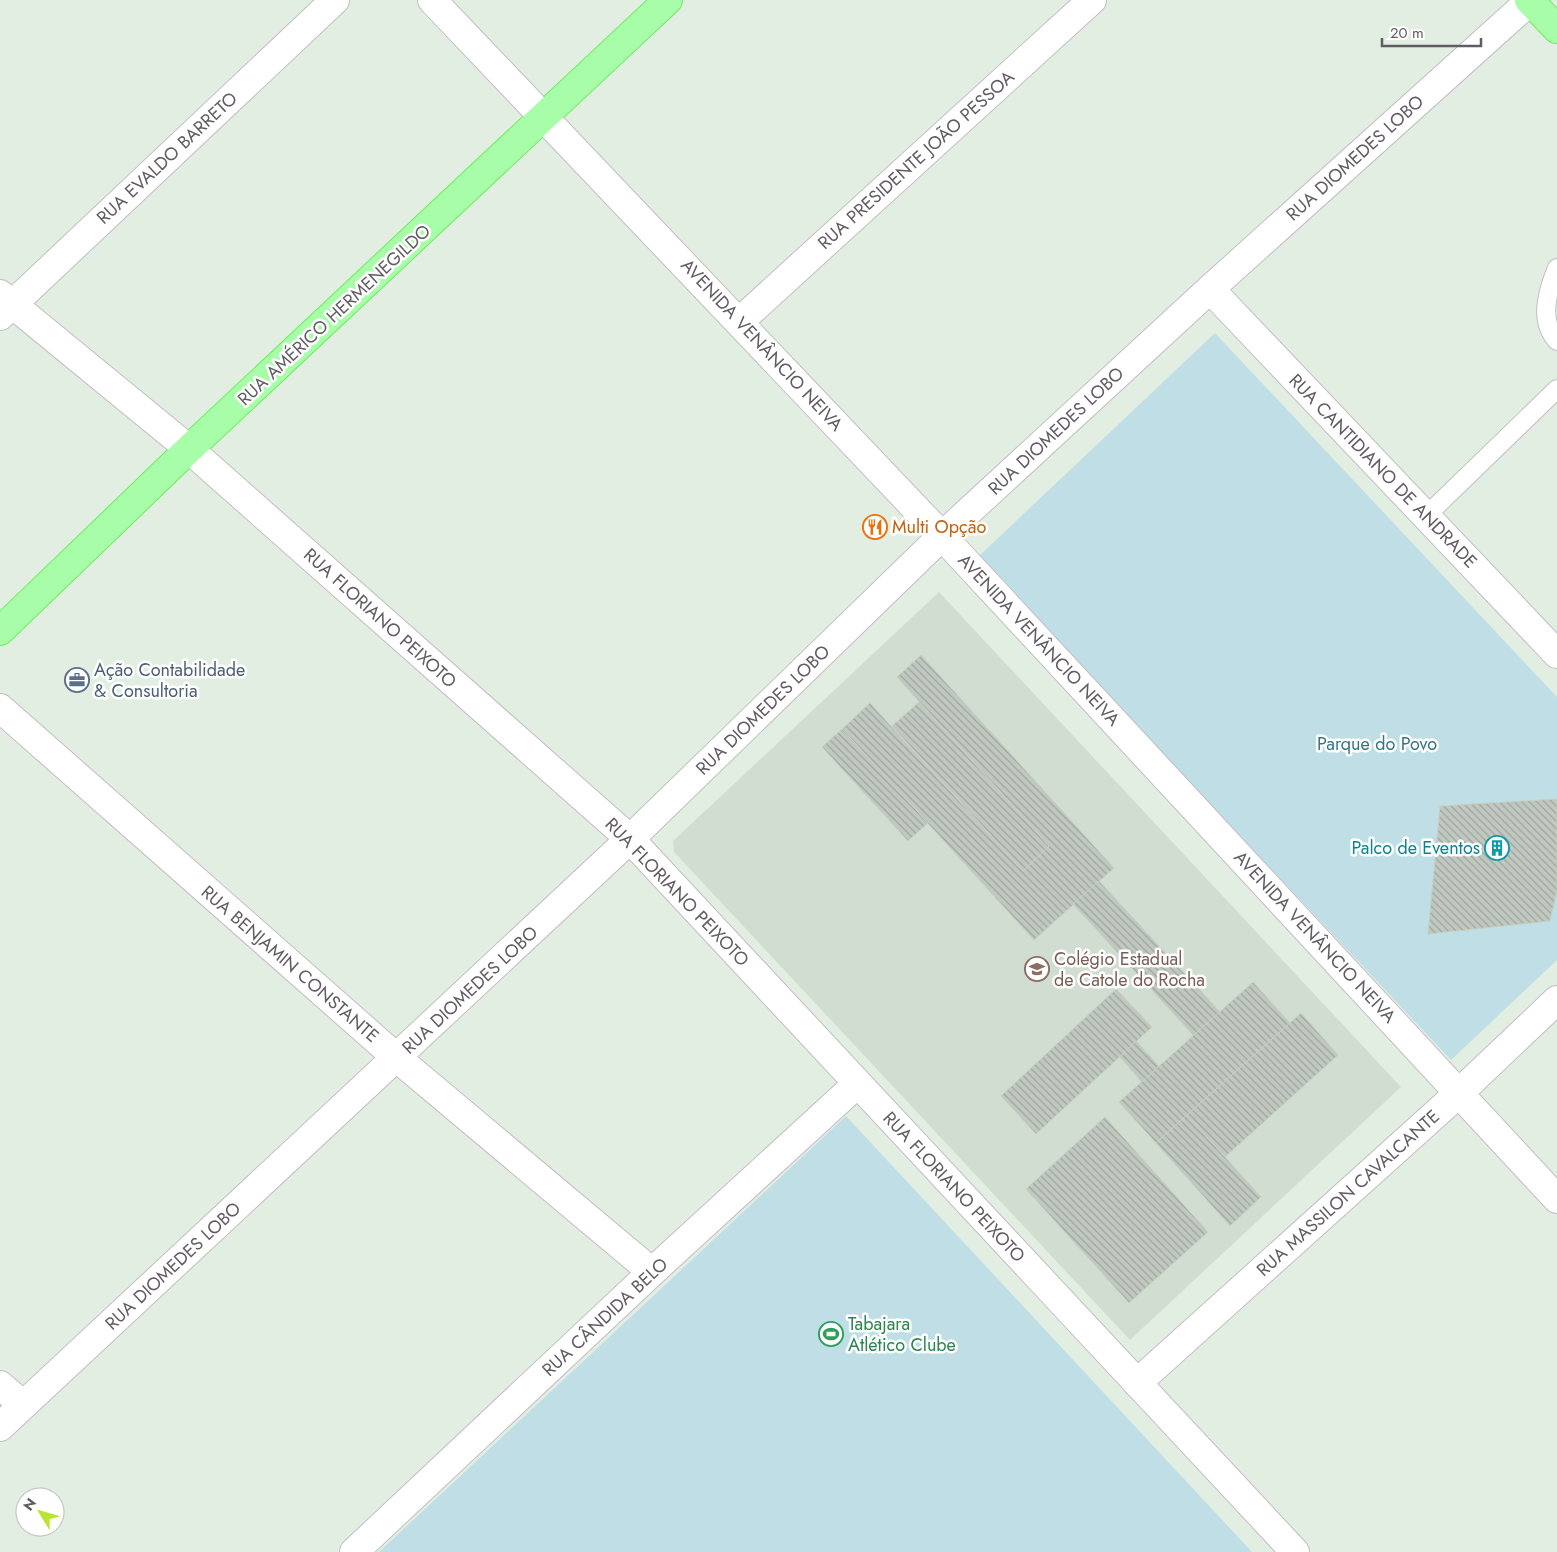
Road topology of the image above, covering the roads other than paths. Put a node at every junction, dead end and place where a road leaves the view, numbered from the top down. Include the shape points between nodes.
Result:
1 (335, 0) edge
2 (432, 0) edge
3 (668, 0) edge
4 (1092, 0) edge
5 (1530, 0) edge
6 (1557, 29) edge
7 (545, 118) junction
8 (1557, 268) edge
9 (1210, 289) junction
10 (4, 305) edge
11 (740, 321) junction
12 (1557, 341) edge
13 (1557, 389) edge
14 (189, 449) junction
15 (1426, 516) junction
16 (942, 536) junction
17 (0, 631) edge
18 (1557, 654) edge
19 (0, 708) edge
20 (630, 839) junction
21 (1557, 1000) edge
22 (397, 1058) junction
23 (857, 1084) junction
24 (1459, 1093) junction
25 (1557, 1199) edge
26 (652, 1272) junction
27 (1137, 1383) junction
28 (0, 1385) edge
29 (23, 1405) junction
30 (0, 1427) edge
31 (354, 1552) edge
32 (1294, 1552) edge

1 - 10 street, RUA EVALDO BARRETO
2 - 7 street, AVENIDA VENÂNCIO NEIVA
3 - 7 main road, RUA AMÉRICO HERMENEGILDO
4 - 11 street, RUA PRESIDENTE JOÃO PESSOA
5 - 6 main road
5 - 9 street, RUA DIOMEDES LOBO
7 - 11 street, AVENIDA VENÂNCIO NEIVA
7 - 14 main road, RUA AMÉRICO HERMENEGILDO
8 - 12 lane via 1547,291 1546,318
9 - 15 street, RUA CANTIDIANO DE ANDRADE
9 - 16 street, RUA DIOMEDES LOBO
10 - 14 street, RUA FLORIANO PEIXOTO
11 - 16 street, AVENIDA VENÂNCIO NEIVA
13 - 15 lane
14 - 17 main road, RUA AMÉRICO HERMENEGILDO
14 - 20 street, RUA FLORIANO PEIXOTO
15 - 18 street, RUA CANTIDIANO DE ANDRADE
16 - 20 street, RUA DIOMEDES LOBO
16 - 24 street, AVENIDA VENÂNCIO NEIVA
19 - 22 street, RUA BENJAMIN CONSTANTE
20 - 22 street, RUA DIOMEDES LOBO
20 - 23 street, RUA FLORIANO PEIXOTO
21 - 24 street, RUA MASSILON CAVALCANTE
22 - 26 street, RUA BENJAMIN CONSTANTE
22 - 29 street, RUA DIOMEDES LOBO
23 - 26 street, RUA CÂNDIDA BELO
23 - 27 street, RUA FLORIANO PEIXOTO
24 - 25 street, AVENIDA VENÂNCIO NEIVA
24 - 27 street, RUA MASSILON CAVALCANTE
26 - 31 street, RUA CÂNDIDA BELO
27 - 32 street, RUA FLORIANO PEIXOTO
28 - 29 street
29 - 30 street, RUA DIOMEDES LOBO

